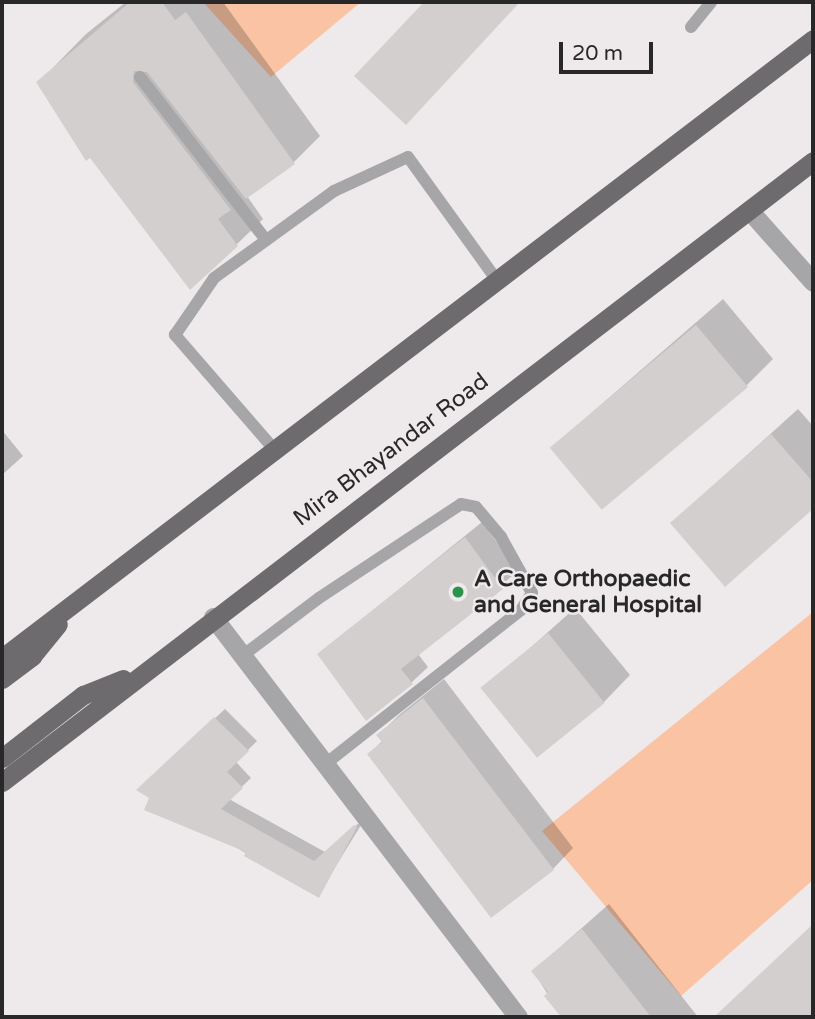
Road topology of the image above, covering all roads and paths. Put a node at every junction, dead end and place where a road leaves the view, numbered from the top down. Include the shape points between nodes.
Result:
1 (711, 2) edge
2 (691, 27) dead end
3 (813, 39) edge
4 (140, 77) dead end
5 (813, 161) edge
6 (749, 210) junction
7 (266, 240) junction
8 (496, 279) junction
9 (813, 282) edge
10 (273, 448) junction
11 (82, 596) junction
12 (212, 617) junction
13 (242, 656) junction
14 (2, 658) edge
15 (144, 671) junction
16 (2, 679) edge
17 (2, 758) edge
18 (324, 764) junction
19 (2, 782) edge
20 (518, 1017) edge

1 - 2 lane
3 - 8 main road
4 - 7 lane
5 - 6 main road, Mira Bhayandar Road
6 - 9 street
6 - 12 main road, Mira Bhayandar Road
7 - 8 lane via 334,191 408,158
7 - 10 lane via 214,278 175,335
8 - 10 main road
10 - 11 main road
11 - 14 main road
11 - 16 main road via 32,656
12 - 13 street
12 - 15 main road, Mira Bhayandar Road
13 - 18 street
13 - 18 lane via 319,598 461,504 476,507 500,537 532,593 521,610
15 - 17 main road via 83,695
15 - 19 main road, Mira Bhayandar Road
18 - 20 street

